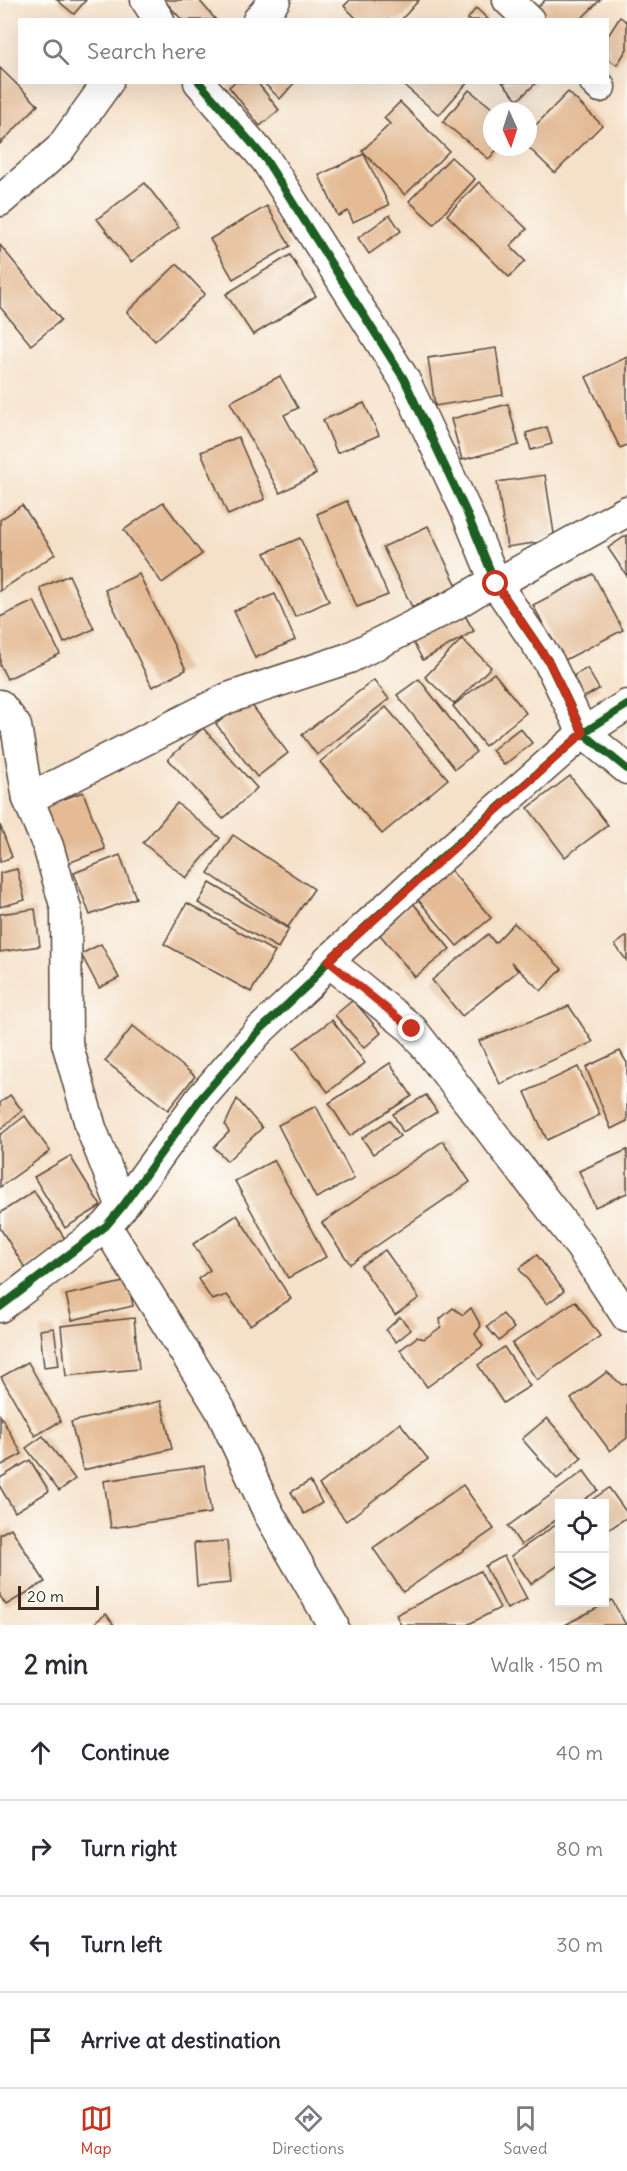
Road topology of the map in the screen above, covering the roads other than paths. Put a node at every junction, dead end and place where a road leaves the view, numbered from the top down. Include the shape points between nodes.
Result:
1 (275, 0) edge
2 (508, 0) edge
3 (260, 18) edge
4 (527, 18) edge
5 (107, 84) edge
6 (201, 84) edge
7 (0, 201) edge
8 (627, 511) edge
9 (496, 584) junction
10 (0, 705) edge
11 (627, 705) edge
12 (583, 733) junction
13 (627, 769) edge
14 (28, 799) junction
15 (328, 961) junction
16 (114, 1217) junction
17 (0, 1307) edge
18 (627, 1317) edge
19 (333, 1625) edge

1 - 3 street
2 - 4 street
5 - 7 street via 60,149
6 - 9 street via 266,160 404,379
8 - 9 street
9 - 12 street via 549,662
9 - 14 street via 349,658 228,698
10 - 14 street via 16,726
11 - 12 street
12 - 13 street
12 - 15 street
14 - 16 street via 48,846 66,909 67,1043
15 - 16 street via 258,1032 201,1098
15 - 18 street via 412,1029 580,1246
16 - 17 street
16 - 19 street via 220,1409 269,1514

